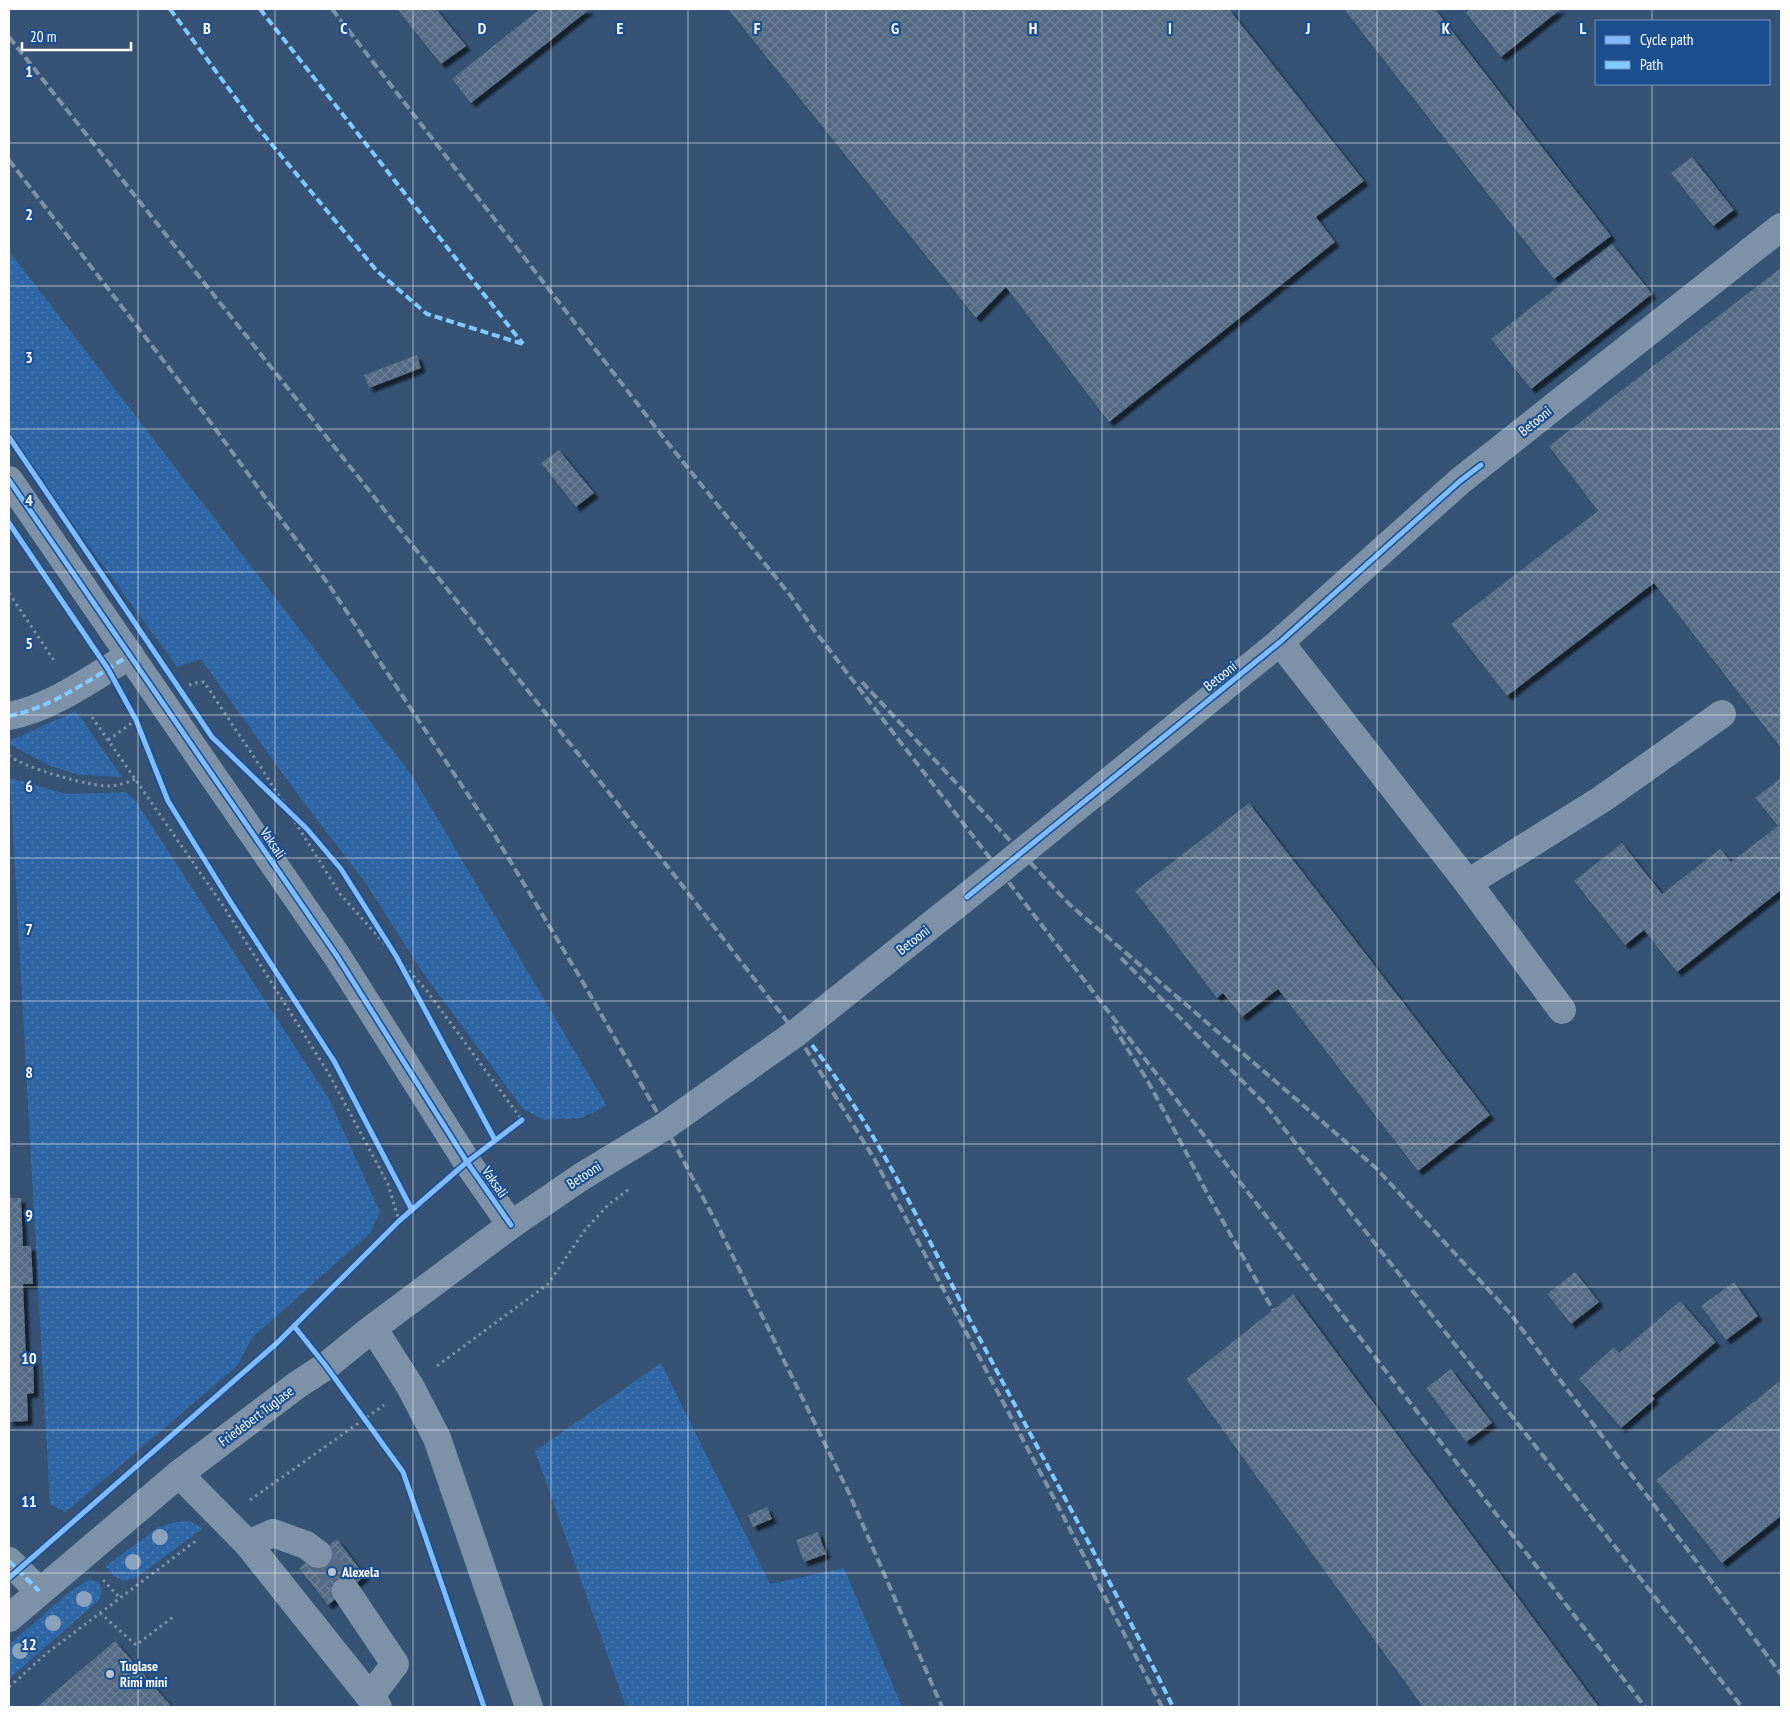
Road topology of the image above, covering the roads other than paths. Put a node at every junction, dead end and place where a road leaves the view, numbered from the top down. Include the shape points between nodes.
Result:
1 (1781, 227) edge
2 (9, 480) edge
3 (1280, 642) junction
4 (119, 662) junction
5 (1722, 714) dead end
6 (9, 716) edge
7 (1468, 883) junction
8 (1562, 1010) dead end
9 (511, 1225) junction
10 (373, 1328) junction
11 (179, 1474) junction
12 (248, 1544) junction
13 (318, 1554) tunnel mouth
14 (9, 1561) edge
15 (39, 1590) junction
16 (346, 1591) tunnel mouth
17 (9, 1618) edge
18 (374, 1702) edge
19 (529, 1707) edge

1 - 3 street, Betooni via 1460,481
2 - 4 street, Vaksali
3 - 7 street
3 - 9 street, Betooni via 796,1032 665,1126 581,1177
4 - 6 street via 74,690
4 - 9 street, Vaksali via 337,956 467,1162
5 - 7 street via 1602,799
7 - 8 street
9 - 10 street, Friedebert Tuglase
10 - 11 street, Friedebert Tuglase
10 - 19 street via 410,1386 437,1438
11 - 12 street
11 - 15 street, Friedebert Tuglase
12 - 13 street via 273,1533 306,1545
12 - 18 street
14 - 15 street
15 - 17 street, Friedebert Tuglase
16 - 18 street via 395,1664

